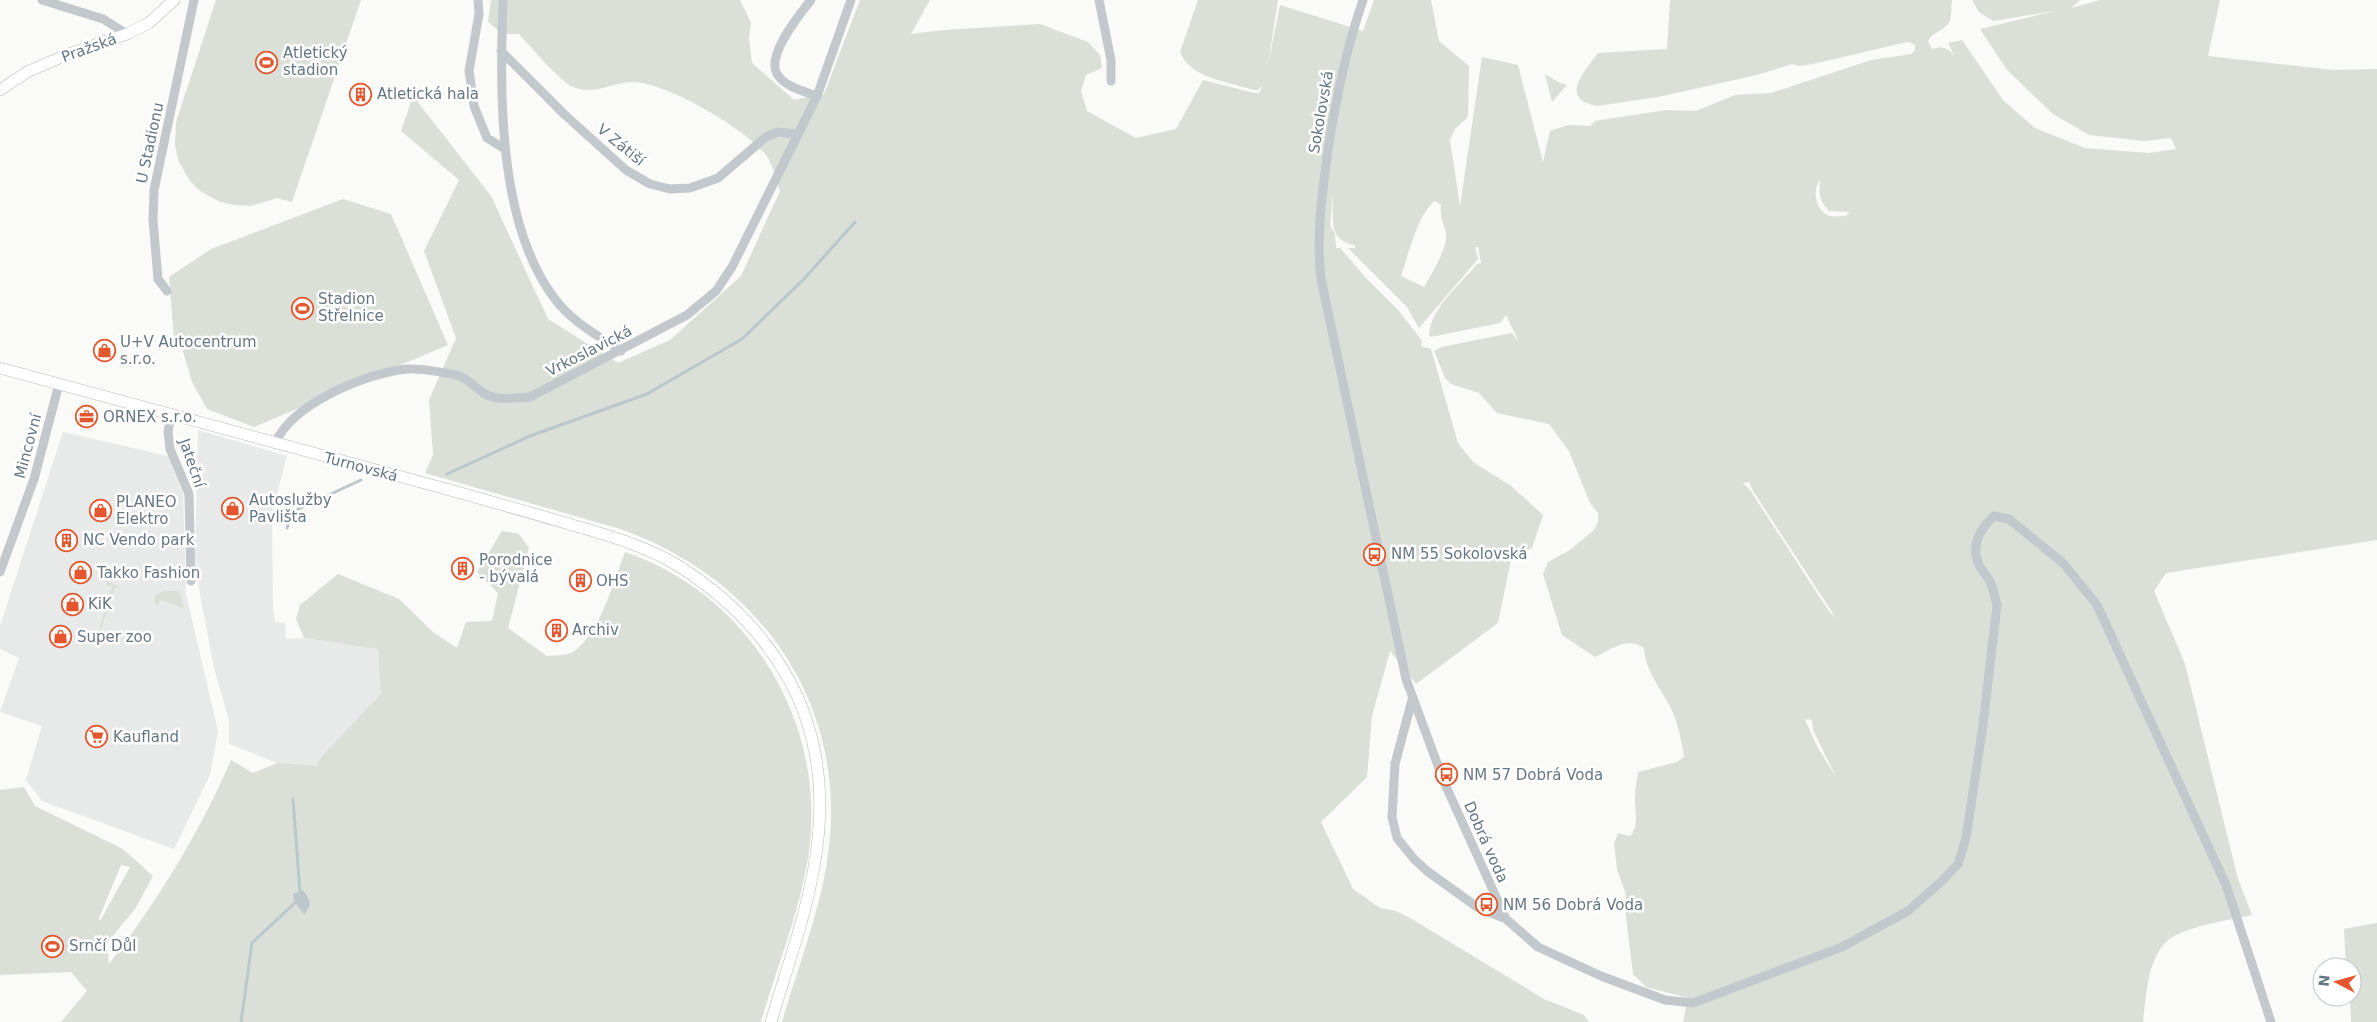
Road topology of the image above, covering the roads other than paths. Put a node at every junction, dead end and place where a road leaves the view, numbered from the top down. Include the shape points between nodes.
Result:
1 (42, 0) edge
2 (174, 0) edge
3 (194, 0) edge
4 (478, 0) edge
5 (503, 0) edge
6 (811, 0) edge
7 (851, 0) edge
8 (1099, 0) edge
9 (1363, 0) edge
10 (127, 34) junction
11 (501, 51) junction
12 (1111, 81) dead end
13 (0, 90) edge
14 (817, 96) junction
15 (797, 134) junction
16 (505, 149) junction
17 (167, 291) dead end
18 (621, 351) junction
19 (0, 368) edge
20 (59, 384) junction
21 (171, 414) junction
22 (275, 444) junction
23 (0, 572) edge
24 (191, 582) dead end
25 (1412, 700) junction
26 (1506, 919) junction
27 (771, 1022) edge
28 (2271, 1022) edge

1 - 10 street via 103,20
2 - 10 main road, Pražská via 150,23
3 - 17 street, U Stadionu via 154,190 158,279
4 - 16 street via 479,14 469,71 474,106 487,138
5 - 11 street
6 - 14 street via 796,19 776,54 774,64 783,81
7 - 14 street, Vrkoslavická
8 - 12 street via 1111,60
9 - 25 street, Sokolovská via 1348,42 1337,95 1318,232 1321,279
10 - 13 main road, Pražská via 27,72
11 - 15 street, V Zátiší via 572,122 626,170 650,184 670,189 690,188 718,178 766,137 778,132
11 - 16 street
14 - 15 street, Vrkoslavická
15 - 18 street, Vrkoslavická via 732,267 716,291 687,315
16 - 18 street via 512,197 528,250 554,299 572,318
18 - 22 street, Vrkoslavická via 530,397 501,398 486,394 459,375 408,369 361,380 309,406 287,423
19 - 20 main road, Turnovská
20 - 21 main road, Turnovská
20 - 23 street, Mincovní via 34,479
21 - 22 main road, Turnovská
21 - 24 street, Jateční via 170,449 190,494
22 - 27 main road, Turnovská via 617,538 663,557 712,590 756,631 786,673 806,720 818,767 821,809 817,861 810,896
25 - 26 street, Dobrá voda via 1444,782
25 - 26 street, Dobrá voda via 1395,764 1392,817 1397,838 1427,871 1477,907
26 - 28 street, Dobrá voda via 1538,947 1572,964 1665,1000 1693,1003 1842,947 1908,911 1958,864 1966,838 1997,605 1975,550 1984,525 1994,516 2009,519 2064,564 2097,605 2226,885

